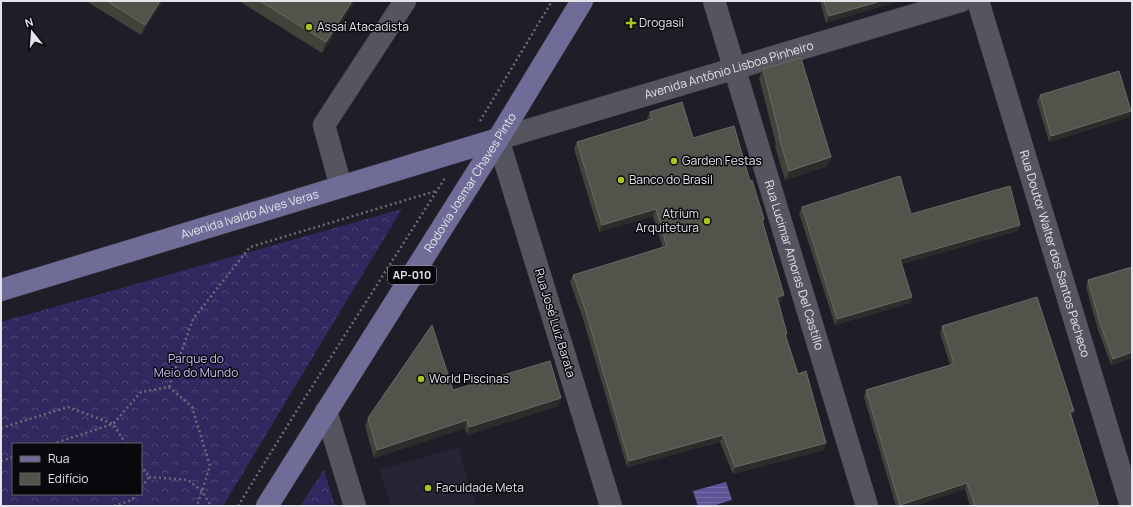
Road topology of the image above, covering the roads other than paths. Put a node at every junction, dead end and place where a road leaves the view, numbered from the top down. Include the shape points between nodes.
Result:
1 (405, 1) edge
2 (582, 1) edge
3 (714, 1) edge
4 (961, 1) edge
5 (978, 1) edge
6 (735, 68) junction
7 (498, 139) junction
8 (341, 187) junction
9 (1, 290) edge
10 (326, 412) junction
11 (267, 506) edge
12 (355, 506) edge
13 (611, 506) edge
14 (867, 506) edge
15 (1131, 506) edge

1 - 8 street via 324,125
2 - 7 main road, Rodovia Josmar Chaves Pinto / AP-010
3 - 6 street, Rua Lucimar Amoras Del Castillo
4 - 6 street, Avenida Antônio Lisboa Pinheiro
5 - 15 street, Rua Doutor Walter dos Santos Pacheco
6 - 7 street, Avenida Antônio Lisboa Pinheiro
6 - 14 street, Rua Lucimar Amoras Del Castillo
7 - 8 main road, Avenida Ivaldo Alves Veras
7 - 10 main road, Rodovia Josmar Chaves Pinto / AP-010
7 - 13 street, Rua José Luiz Barata
8 - 9 main road, Avenida Ivaldo Alves Veras
10 - 11 main road, Rodovia Josmar Chaves Pinto / AP-010
10 - 12 street

